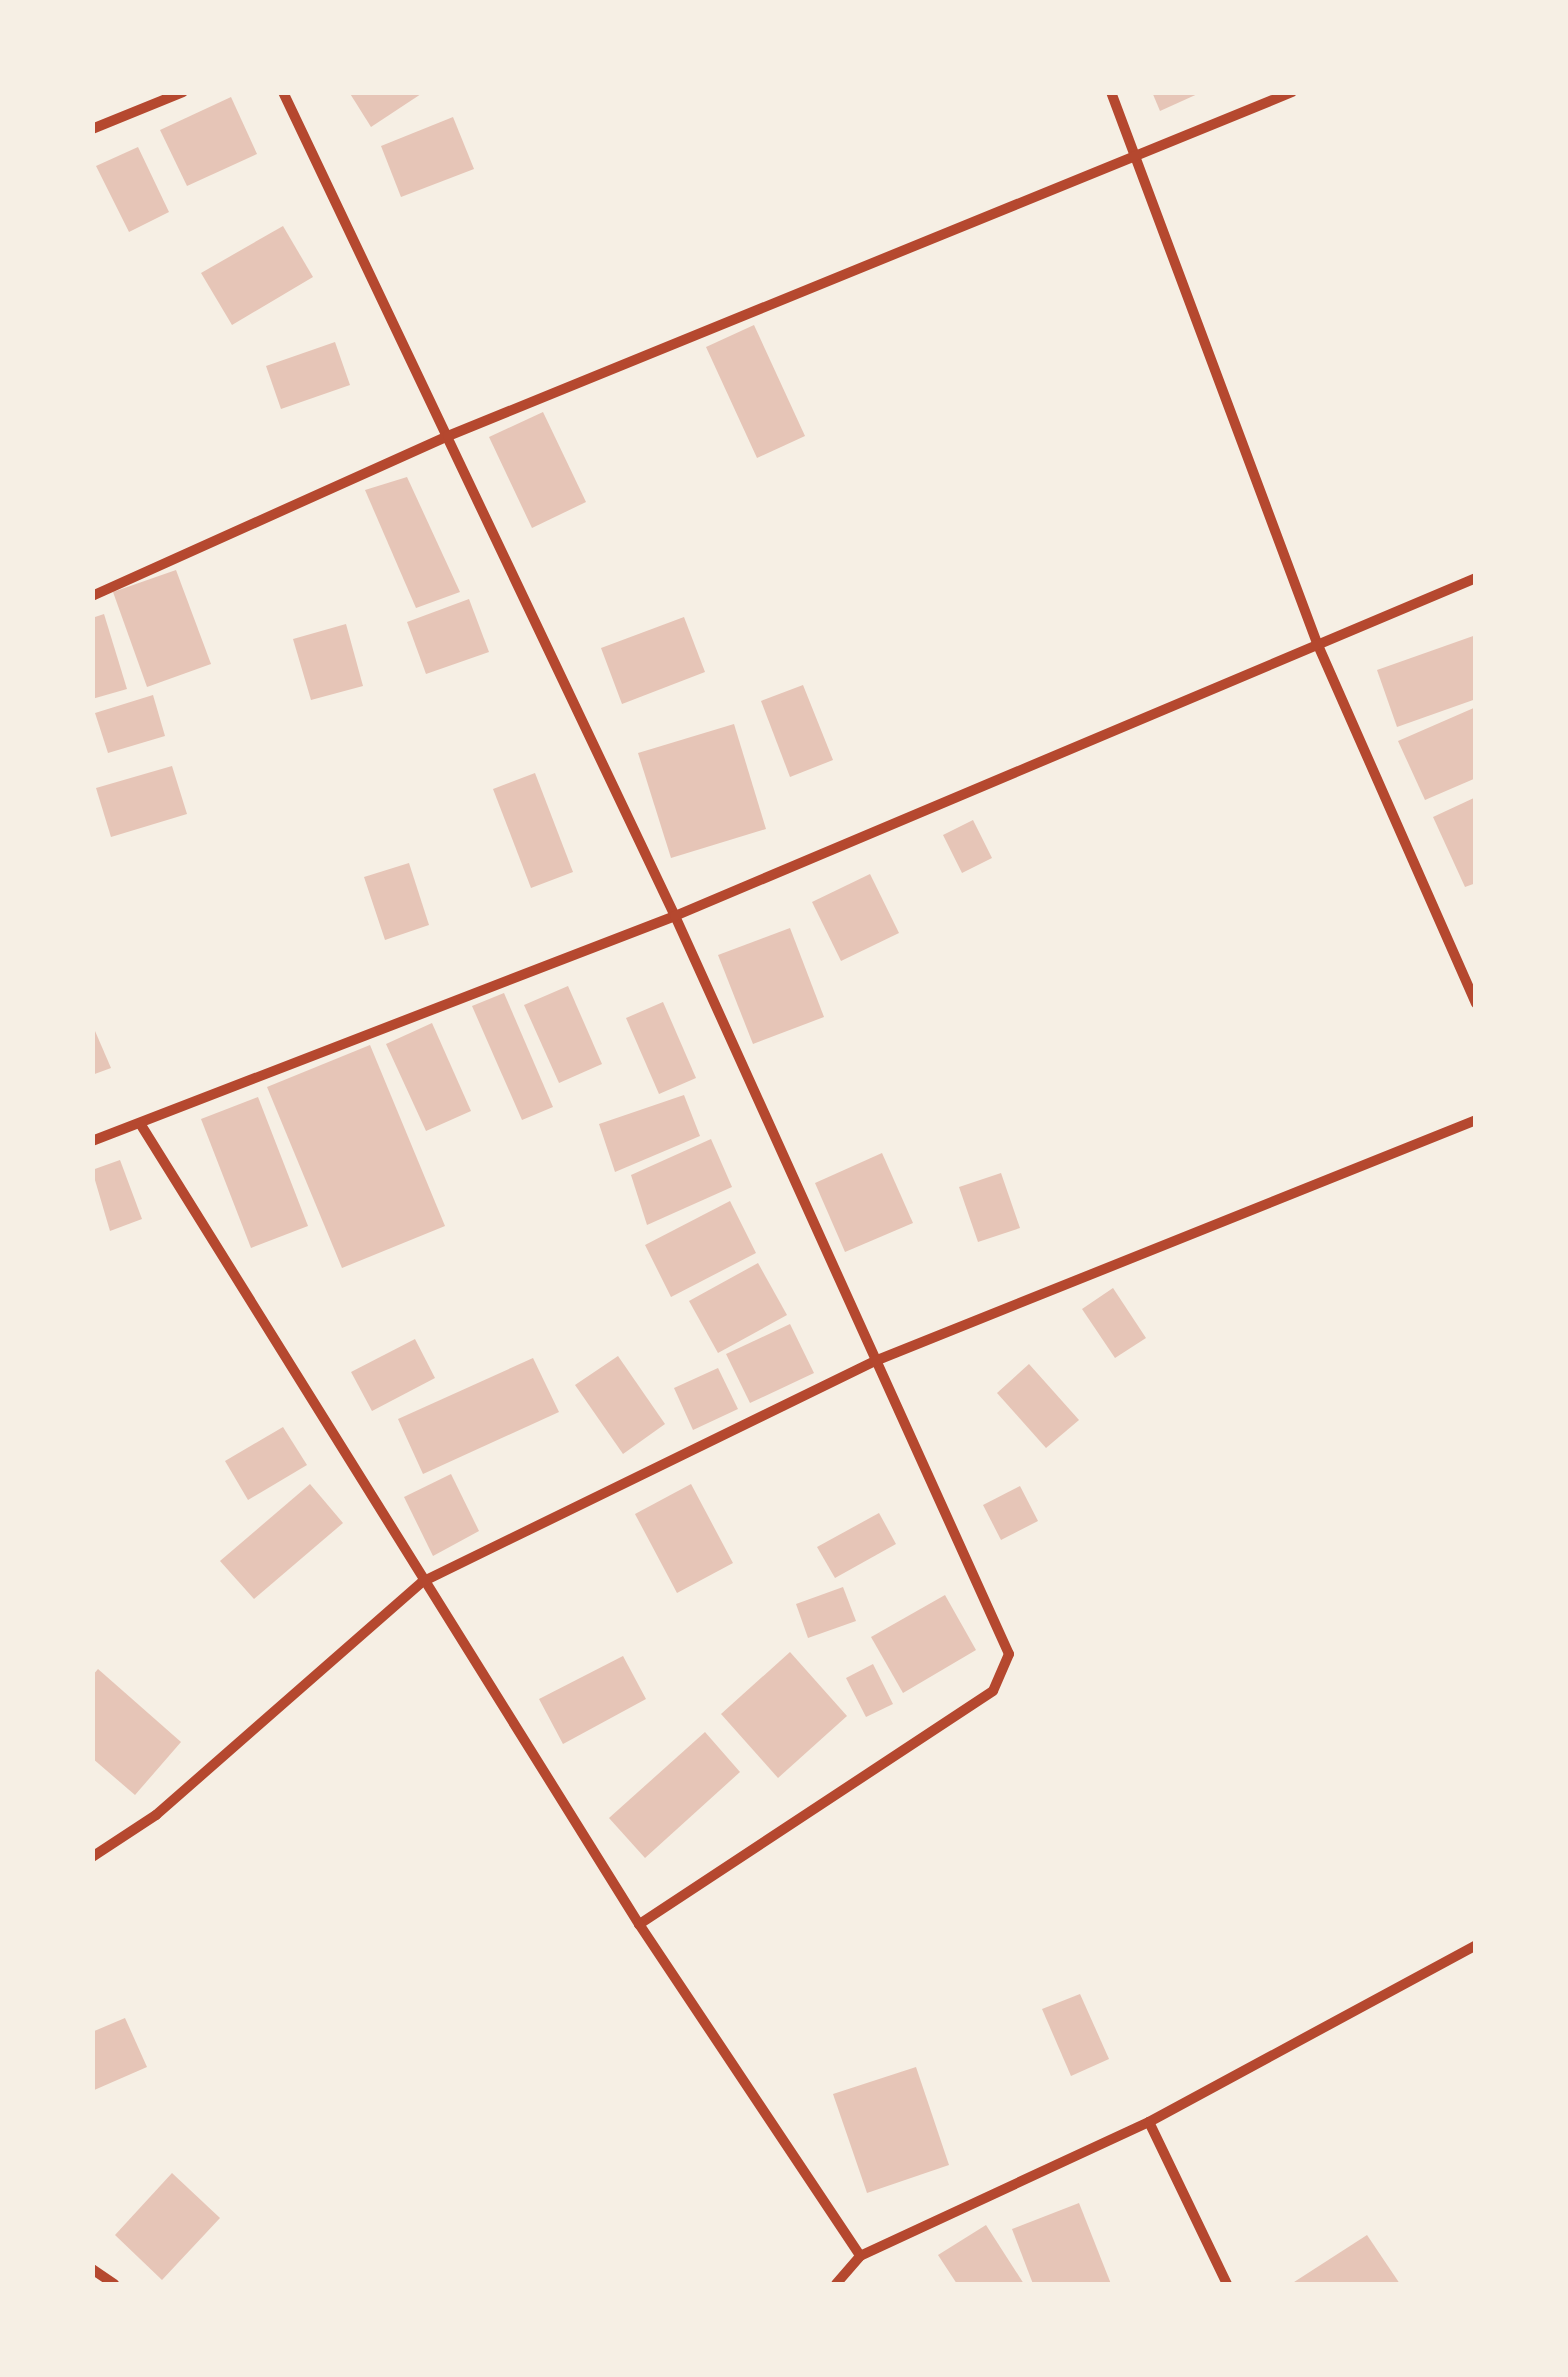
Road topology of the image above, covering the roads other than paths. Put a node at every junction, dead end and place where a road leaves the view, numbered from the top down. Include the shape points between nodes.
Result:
1 (183, 92) edge
2 (283, 92) edge
3 (1111, 92) edge
4 (1292, 92) edge
5 (92, 129) edge
6 (1141, 158) junction
7 (448, 436) junction
8 (1476, 578) edge
9 (92, 596) edge
10 (1317, 642) junction
11 (675, 916) junction
12 (1476, 1003) edge
13 (1476, 1120) edge
14 (141, 1125) junction
15 (92, 1141) edge
16 (875, 1361) junction
17 (422, 1582) junction
18 (92, 1857) edge
19 (638, 1924) junction
20 (1476, 1946) edge
21 (1149, 2122) junction
22 (860, 2256) junction
23 (92, 2270) edge
24 (114, 2284) edge
25 (836, 2284) edge
26 (1227, 2284) edge

1 - 5 street
2 - 7 street
3 - 6 street
4 - 6 street
6 - 7 street
6 - 10 street
7 - 9 street
7 - 11 street
8 - 10 street
10 - 11 street
10 - 12 street
11 - 14 street
11 - 16 street
13 - 16 street
14 - 15 street
14 - 17 street
16 - 17 street
16 - 19 street via 1009,1654 993,1691
17 - 18 street via 156,1815
17 - 19 street
19 - 22 street
20 - 21 street
21 - 22 street
21 - 26 street
22 - 25 street
23 - 24 street

